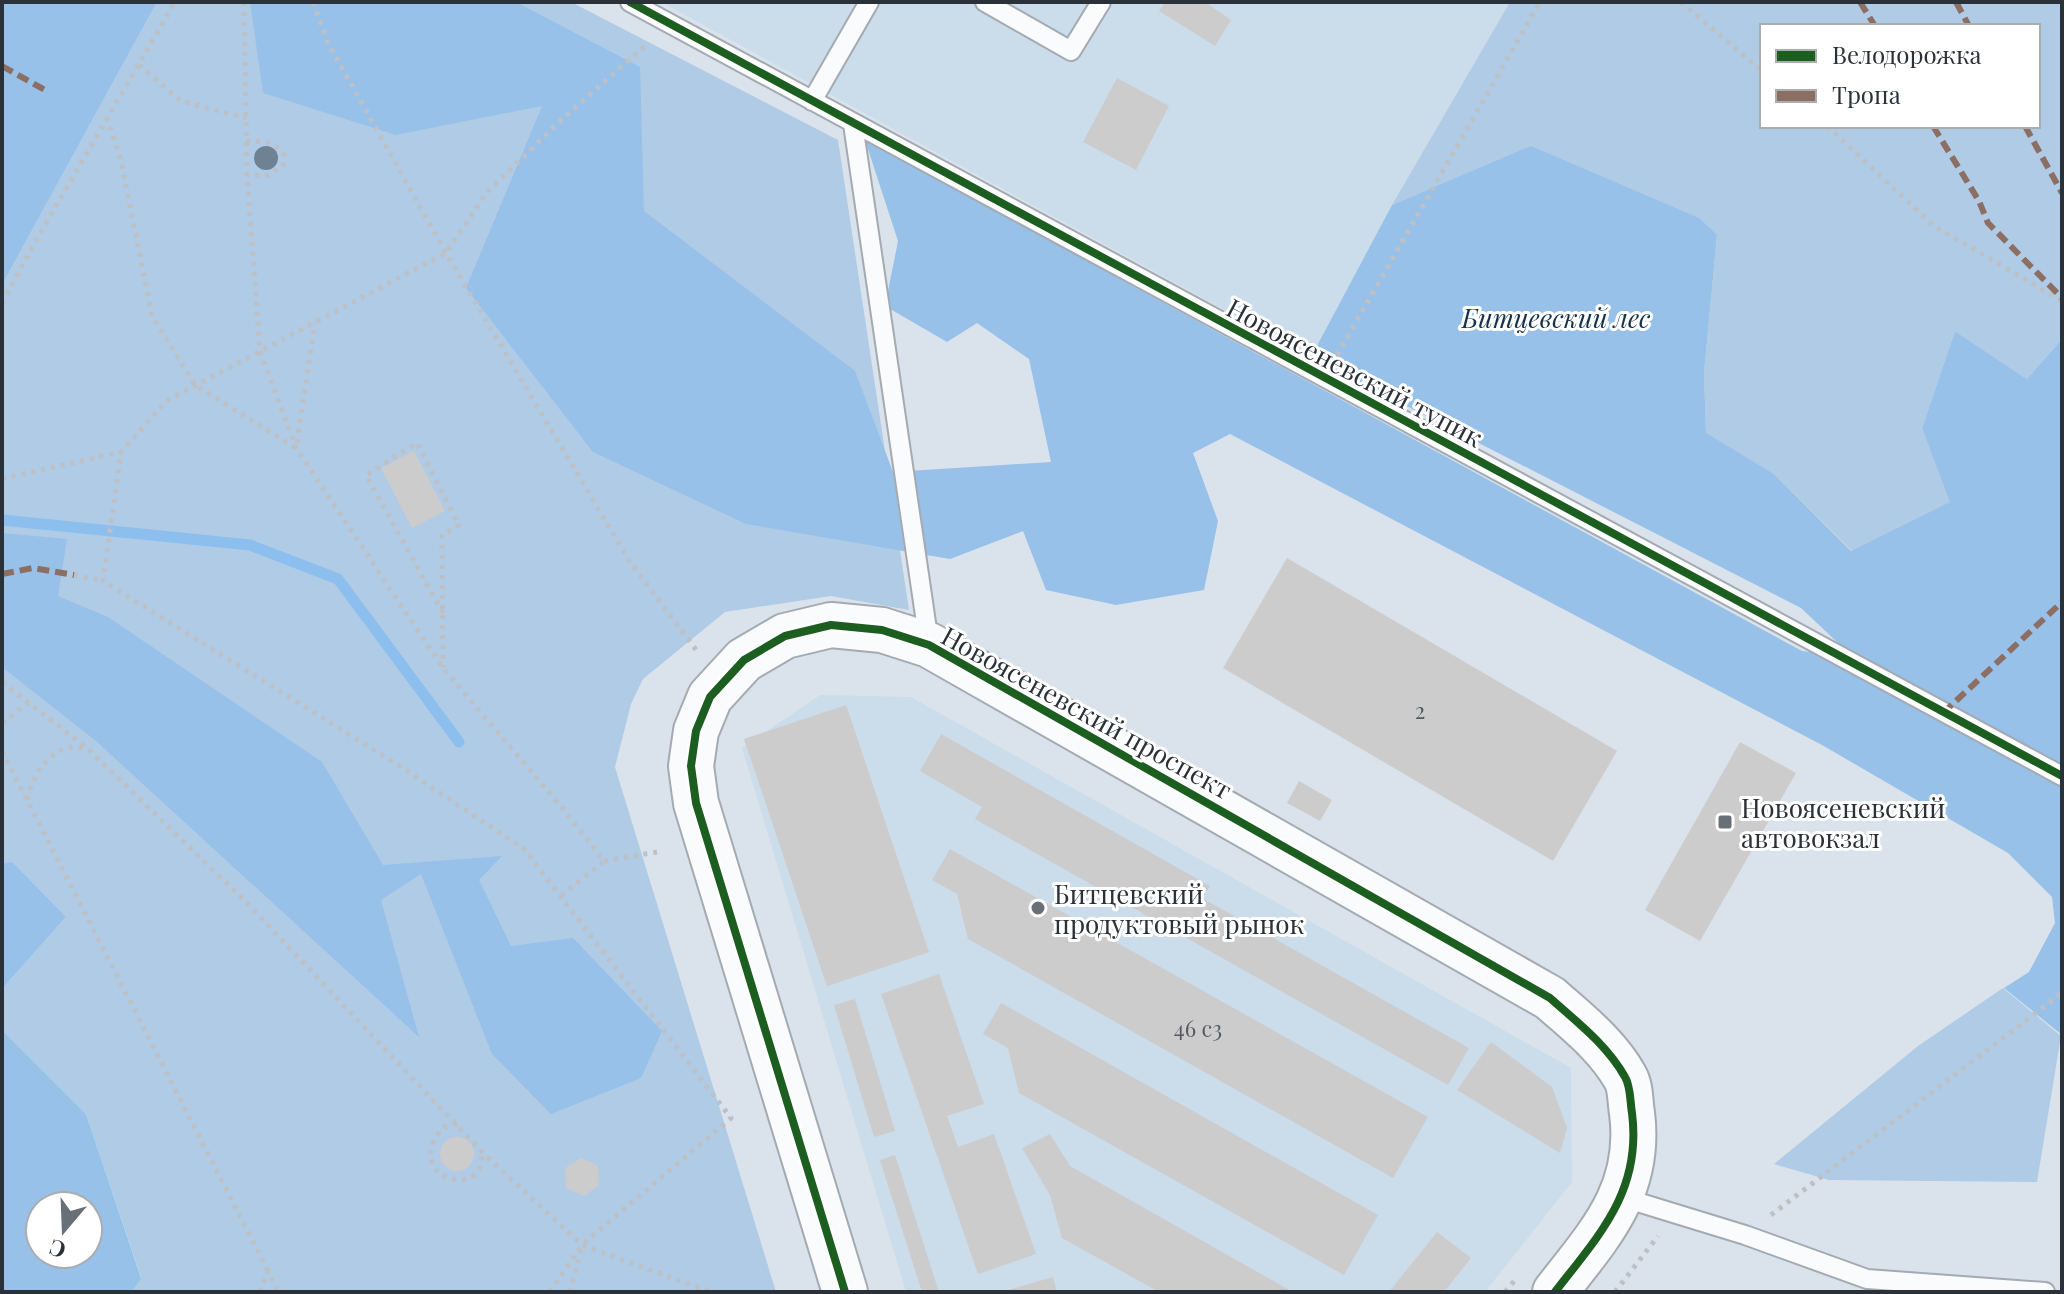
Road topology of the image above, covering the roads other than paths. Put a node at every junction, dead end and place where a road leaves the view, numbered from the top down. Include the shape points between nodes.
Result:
1 (630, 2) edge
2 (869, 2) edge
3 (985, 2) edge
4 (1101, 2) edge
5 (812, 101) junction
6 (853, 124) junction
7 (929, 645) junction
8 (2062, 776) edge
9 (1621, 1197) junction
10 (845, 1292) edge
11 (1555, 1292) edge
12 (2045, 1292) edge

1 - 5 lane, Новоясеневский тупик
2 - 5 lane
3 - 4 lane via 1071,51
5 - 6 lane, Новоясеневский тупик
6 - 7 lane
6 - 8 lane, Новоясеневский тупик
7 - 9 street, Новоясеневский проспект via 1550,998 1596,1038 1627,1080 1635,1135 1631,1172
7 - 10 street, Новоясеневский проспект via 882,630 831,625 785,636 744,660 710,697 696,731 691,766 696,803
9 - 11 street, Новоясеневский проспект
9 - 12 lane via 1867,1279

